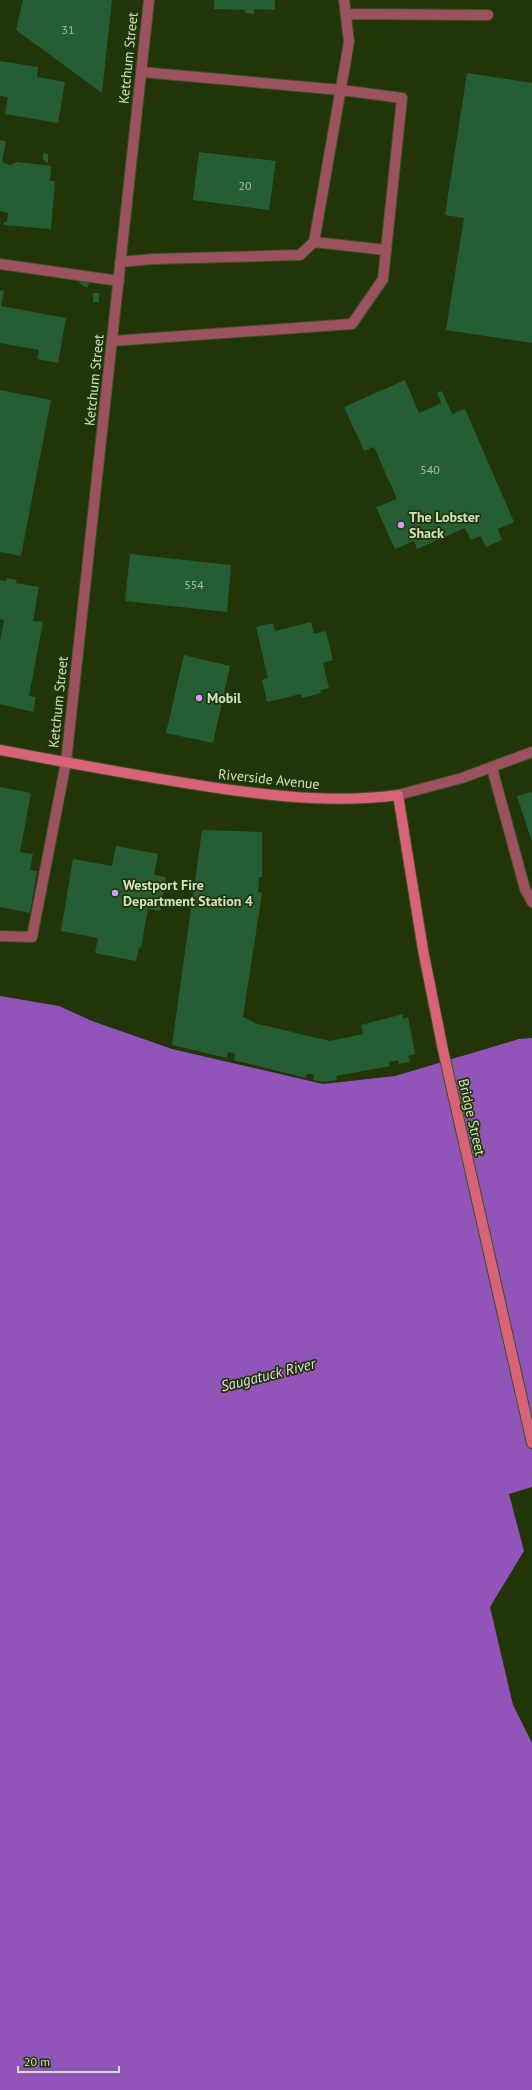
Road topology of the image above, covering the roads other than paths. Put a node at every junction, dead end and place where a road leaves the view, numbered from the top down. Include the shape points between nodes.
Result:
1 (149, 0) edge
2 (344, 0) edge
3 (346, 14) junction
4 (488, 15) dead end
5 (141, 72) junction
6 (341, 90) junction
7 (314, 242) junction
8 (386, 250) junction
9 (120, 262) junction
10 (0, 264) edge
11 (119, 281) junction
12 (112, 341) junction
13 (0, 750) edge
14 (532, 752) edge
15 (66, 762) junction
16 (492, 768) junction
17 (398, 795) junction
18 (532, 902) edge
19 (0, 936) edge
20 (532, 1443) edge

1 - 5 street, Ketchum Street
2 - 3 street
3 - 4 street
3 - 6 street via 349,42
5 - 6 street
5 - 9 street, Ketchum Street
6 - 7 street
6 - 8 street via 402,98
7 - 8 street
7 - 9 street via 300,255
8 - 12 street via 383,279 352,324
9 - 11 street, Ketchum Street
10 - 11 street
11 - 12 street, Ketchum Street
12 - 15 street, Ketchum Street
13 - 15 main road, Riverside Avenue
14 - 16 street, Riverside Avenue
15 - 17 main road, Riverside Avenue via 181,783 271,795 341,800
15 - 19 street, Ketchum Street via 32,937
16 - 17 street, Riverside Avenue
16 - 18 street via 525,889
17 - 20 main road, Bridge Street via 423,950 443,1050

